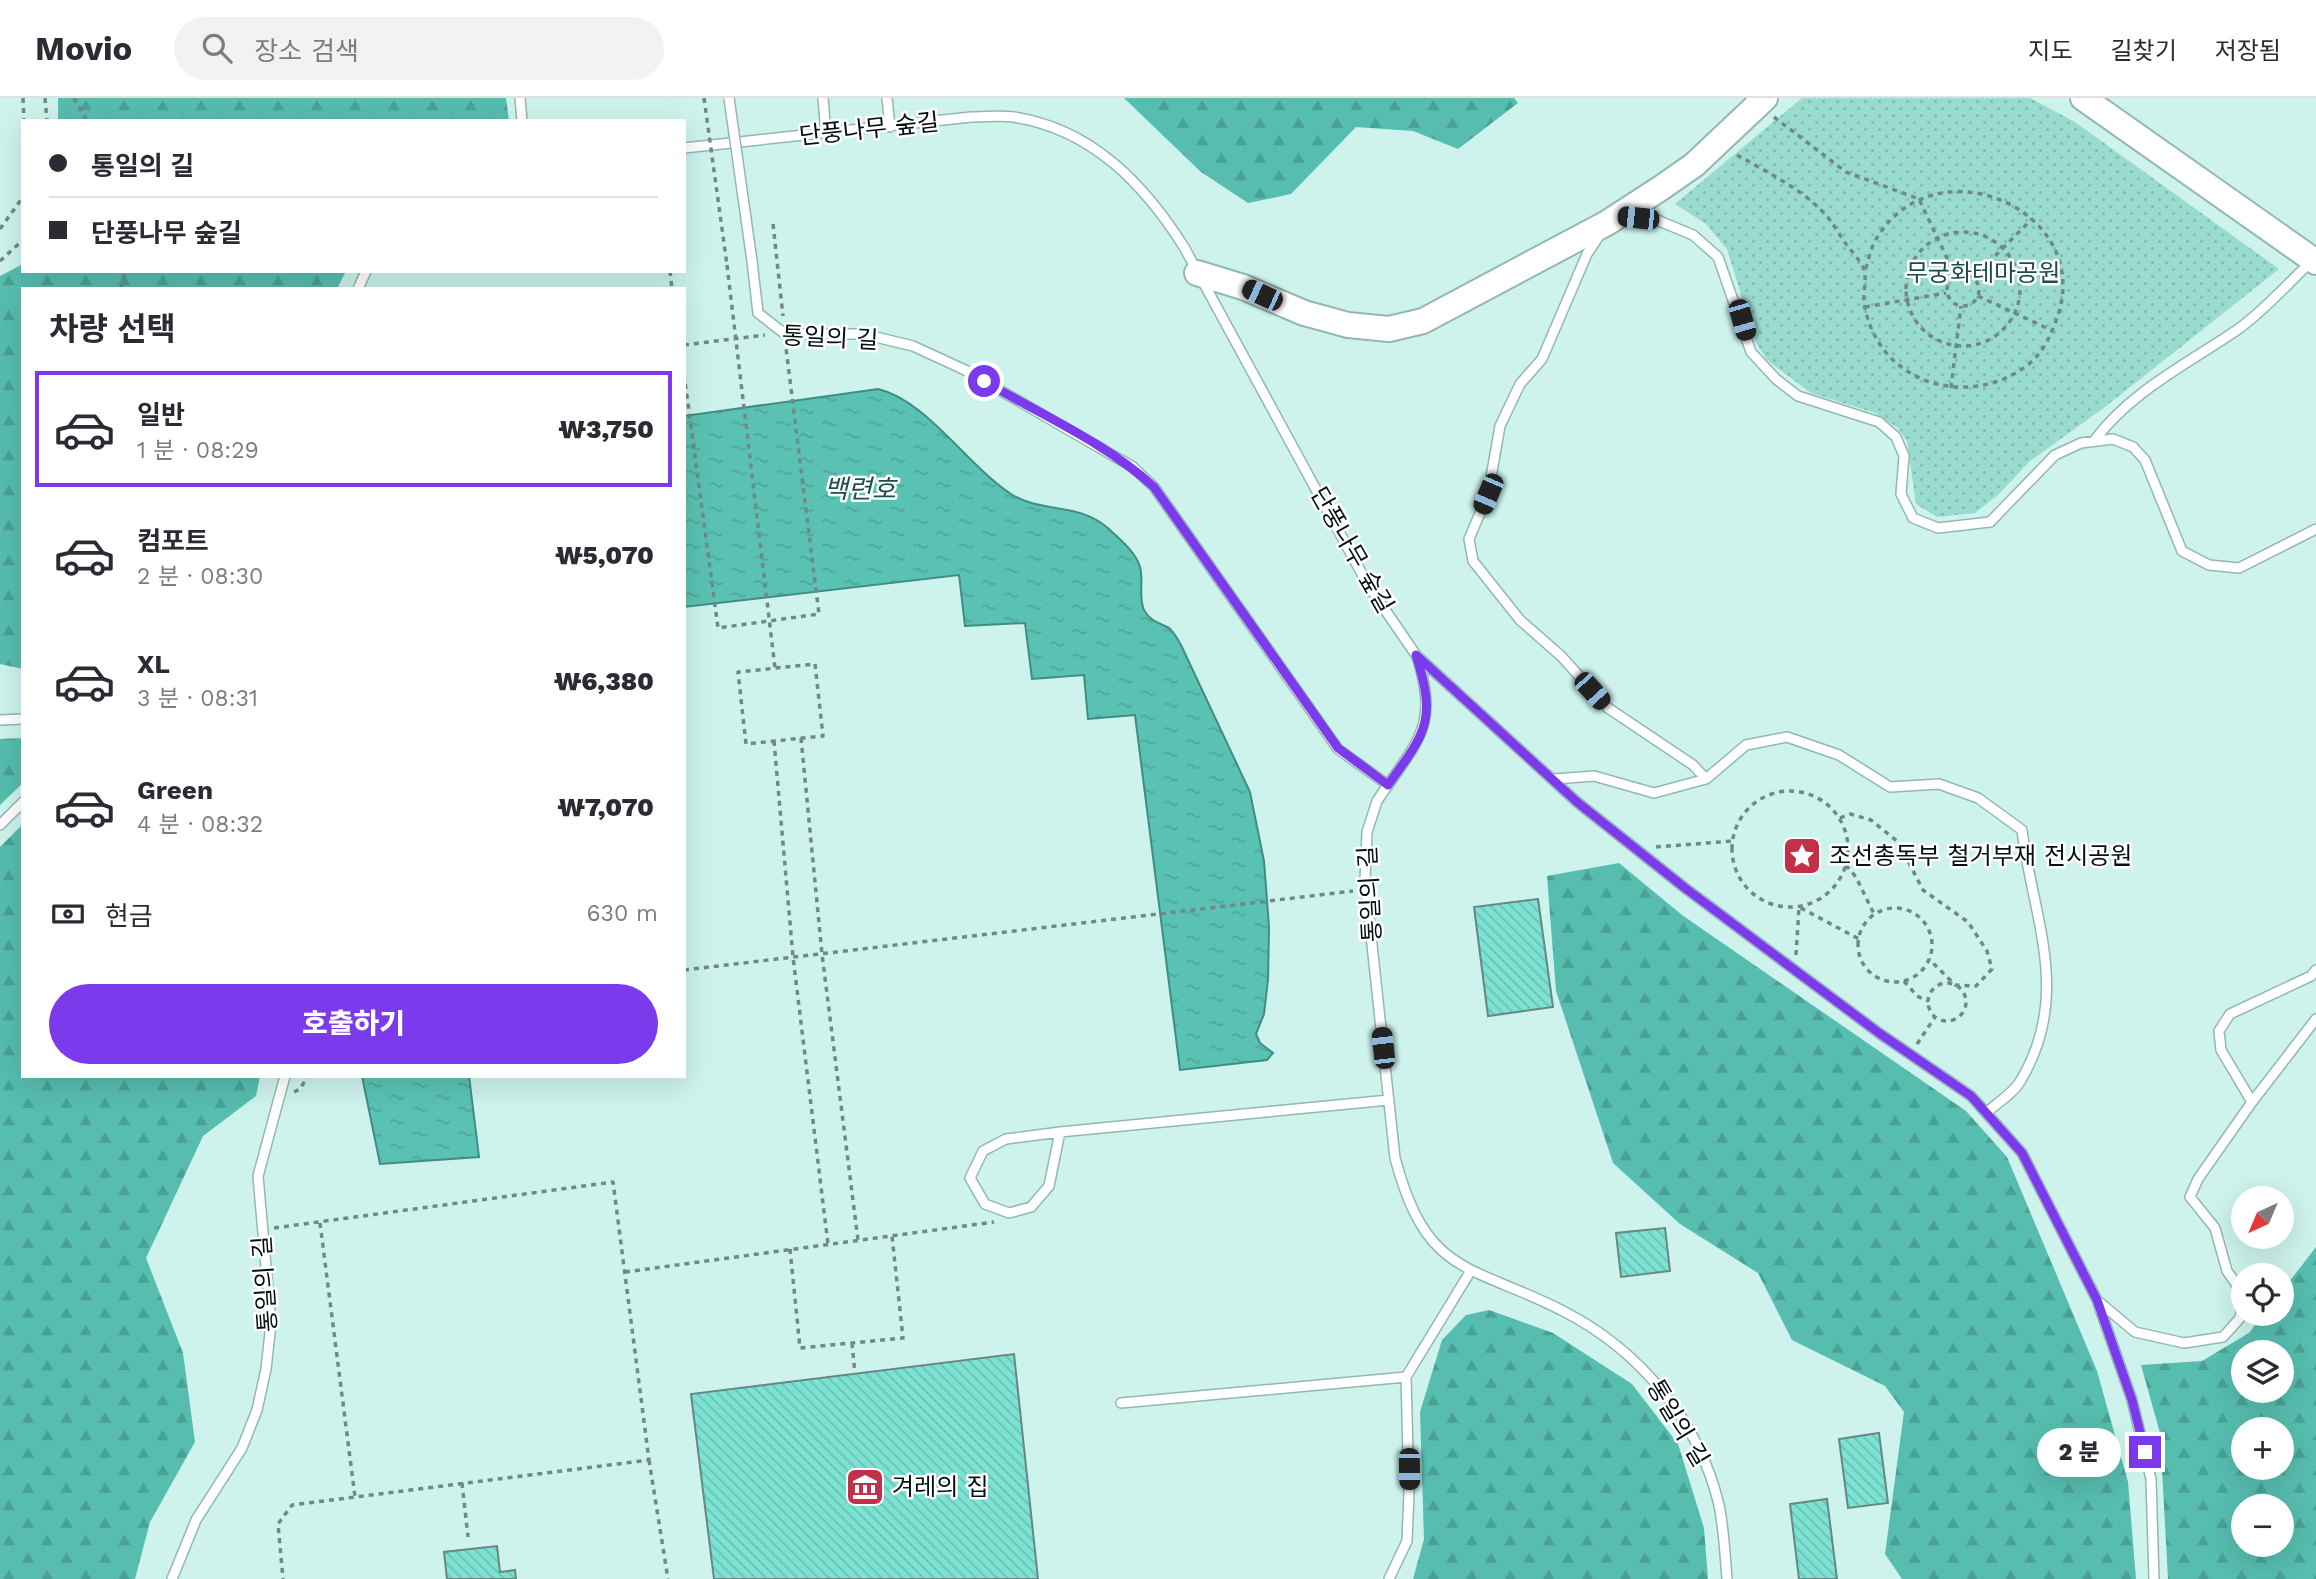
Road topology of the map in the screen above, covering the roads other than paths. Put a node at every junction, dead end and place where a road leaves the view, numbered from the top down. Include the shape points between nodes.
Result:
1 (520, 98) edge
2 (729, 98) edge
3 (823, 98) edge
4 (887, 98) edge
5 (2083, 98) edge
6 (1762, 101) edge
7 (522, 119) edge
8 (890, 127) junction
9 (826, 134) junction
10 (686, 148) edge
11 (1613, 219) junction
12 (2314, 261) edge
13 (1198, 273) junction
14 (2094, 441) junction
15 (2316, 529) edge
16 (1416, 655) junction
17 (21, 719) edge
18 (0, 720) edge
19 (1554, 779) junction
20 (1706, 779) junction
21 (1388, 785) junction
22 (21, 804) edge
23 (0, 825) edge
24 (2316, 970) edge
25 (2316, 1019) edge
26 (284, 1078) edge
27 (1389, 1100) junction
28 (2252, 1102) junction
29 (1986, 1114) junction
30 (1060, 1132) junction
31 (1470, 1272) junction
32 (2231, 1277) edge
33 (2097, 1300) junction
34 (2233, 1326) edge
35 (1406, 1377) junction
36 (1121, 1403) dead end
37 (172, 1579) edge
38 (1389, 1579) edge
39 (1727, 1579) edge
40 (2154, 1579) edge

1 - 7 lane
2 - 21 lane, 통일의 길, bridge via 758,313 785,334 863,334 913,346 965,370 1133,467 1154,487 1338,748
3 - 9 lane
4 - 8 lane
5 - 12 street
6 - 11 street via 1693,165
8 - 9 lane, 단풍나무 숲길
8 - 13 lane, 단풍나무 숲길 via 1013,117 1084,142 1116,162 1150,198
9 - 10 lane, 단풍나무 숲길
11 - 13 street via 1423,321 1389,329 1348,325 1304,313
11 - 14 lane via 1657,220 1693,235 1718,257 1751,352 1776,379 1798,396 1879,422 1896,437 1903,456 1901,494 1913,518 1938,528 1990,522 2056,454
11 - 20 lane via 1587,254 1542,359 1520,384 1500,426 1488,494 1469,539 1473,561 1520,620 1561,656 1608,708 1693,765
12 - 14 lane via 2240,328 2165,376 2109,421
13 - 16 lane, 단풍나무 숲길 via 1368,585
14 - 15 lane via 2113,439 2133,447 2146,460 2182,551 2209,565 2239,568
16 - 19 lane, 단풍나무 숲길
16 - 21 lane via 1424,679 1427,724
17 - 18 lane
19 - 20 lane via 1594,776 1654,793
19 - 29 lane, 단풍나무 숲길 via 1636,849 1795,971 1971,1096
20 - 29 lane via 1746,745 1787,737 1839,755 1890,787 1939,784 1978,798 2022,830 2042,924 2048,996 2040,1039 2020,1082
21 - 27 lane, 통일의 길 via 1377,801 1367,832 1366,890
22 - 23 lane
24 - 28 lane via 2230,1014 2219,1031 2221,1050
25 - 28 lane
26 - 37 lane, 통일의 길 via 258,1177 271,1324 257,1410 236,1457 196,1520
27 - 30 lane
27 - 31 lane, 통일의 길 via 1395,1158 1405,1196 1432,1242
28 - 32 lane via 2190,1197 2215,1228
29 - 33 lane, 단풍나무 숲길 via 2022,1153
30 - 30 lane via 1006,1139 983,1151 970,1178 985,1203 1009,1213 1031,1207 1049,1185
31 - 35 lane
31 - 39 lane, 통일의 길 via 1597,1331 1621,1347 1660,1387 1711,1479 1723,1529
33 - 34 lane via 2135,1332 2185,1343 2223,1337
33 - 40 lane, 단풍나무 숲길 via 2132,1400 2151,1479
35 - 36 lane
35 - 38 lane via 1407,1541

